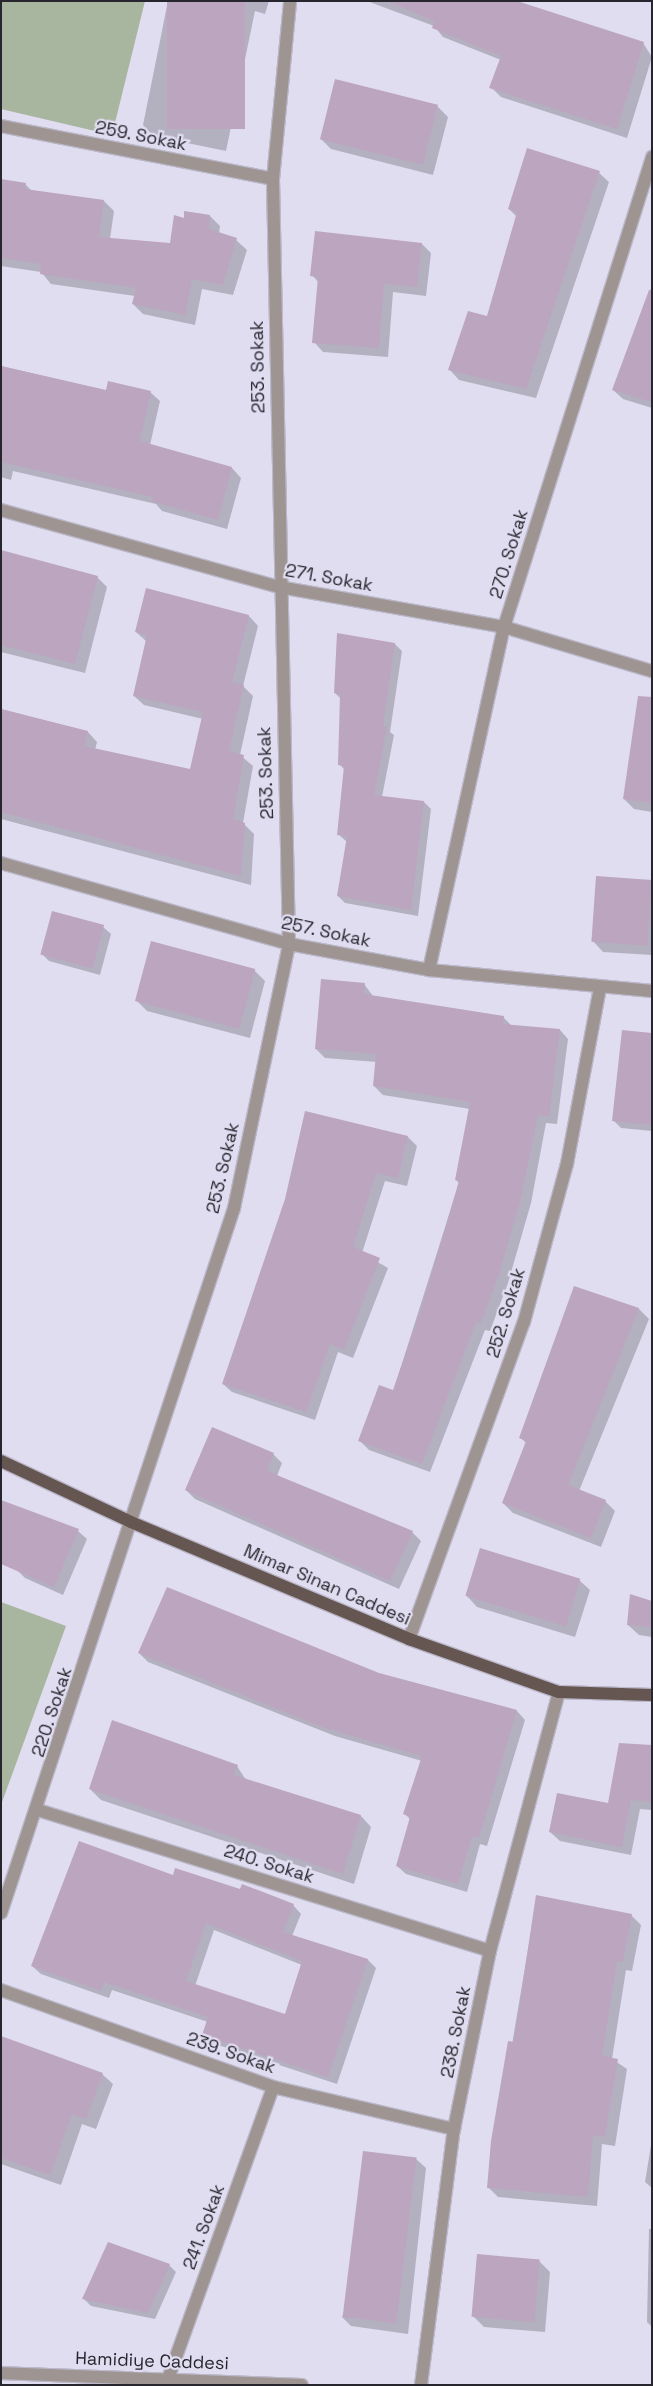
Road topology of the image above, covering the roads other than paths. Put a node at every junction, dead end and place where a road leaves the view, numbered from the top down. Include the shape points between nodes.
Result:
1 (290, 1) edge
2 (1, 126) edge
3 (652, 156) edge
4 (273, 179) junction
5 (1, 510) edge
6 (279, 587) junction
7 (504, 627) junction
8 (652, 671) edge
9 (1, 863) edge
10 (289, 944) junction
11 (429, 970) junction
12 (600, 987) junction
13 (652, 992) edge
14 (1, 1461) edge
15 (132, 1522) junction
16 (409, 1639) junction
17 (559, 1692) junction
18 (652, 1695) edge
19 (38, 1810) junction
20 (1, 1912) edge
21 (490, 1951) junction
22 (1, 1990) edge
23 (273, 2087) junction
24 (454, 2129) junction
25 (1, 2373) edge
26 (168, 2380) junction
27 (302, 2385) edge
28 (421, 2385) edge

1 - 4 street, 253. Sokak
2 - 4 street, 259. Sokak
3 - 7 street, 270. Sokak
4 - 6 street, 253. Sokak
5 - 6 street, 271. Sokak
6 - 7 street, 271. Sokak
6 - 10 street, 253. Sokak
7 - 8 street, 271. Sokak
7 - 11 street, 270. Sokak
9 - 10 street, 257. Sokak
10 - 11 street, 257. Sokak
10 - 15 street, 253. Sokak via 234,1208
11 - 12 street, 257. Sokak
12 - 13 street, 257. Sokak
12 - 16 street, 252. Sokak via 567,1164 524,1322
14 - 15 main road, Mimar Sinan Caddesi
15 - 16 main road, Mimar Sinan Caddesi
15 - 19 street, 220. Sokak
16 - 17 main road, Mimar Sinan Caddesi
17 - 18 main road, Mimar Sinan Caddesi
17 - 21 street, 238. Sokak
19 - 20 street, 220. Sokak
19 - 21 street, 240. Sokak
21 - 24 street, 238. Sokak
22 - 23 street, 239. Sokak
23 - 24 street, 239. Sokak
23 - 26 street, 241. Sokak
24 - 28 street, 238. Sokak
25 - 26 street, Hamidiye Caddesi
26 - 27 street, Hamidiye Caddesi

